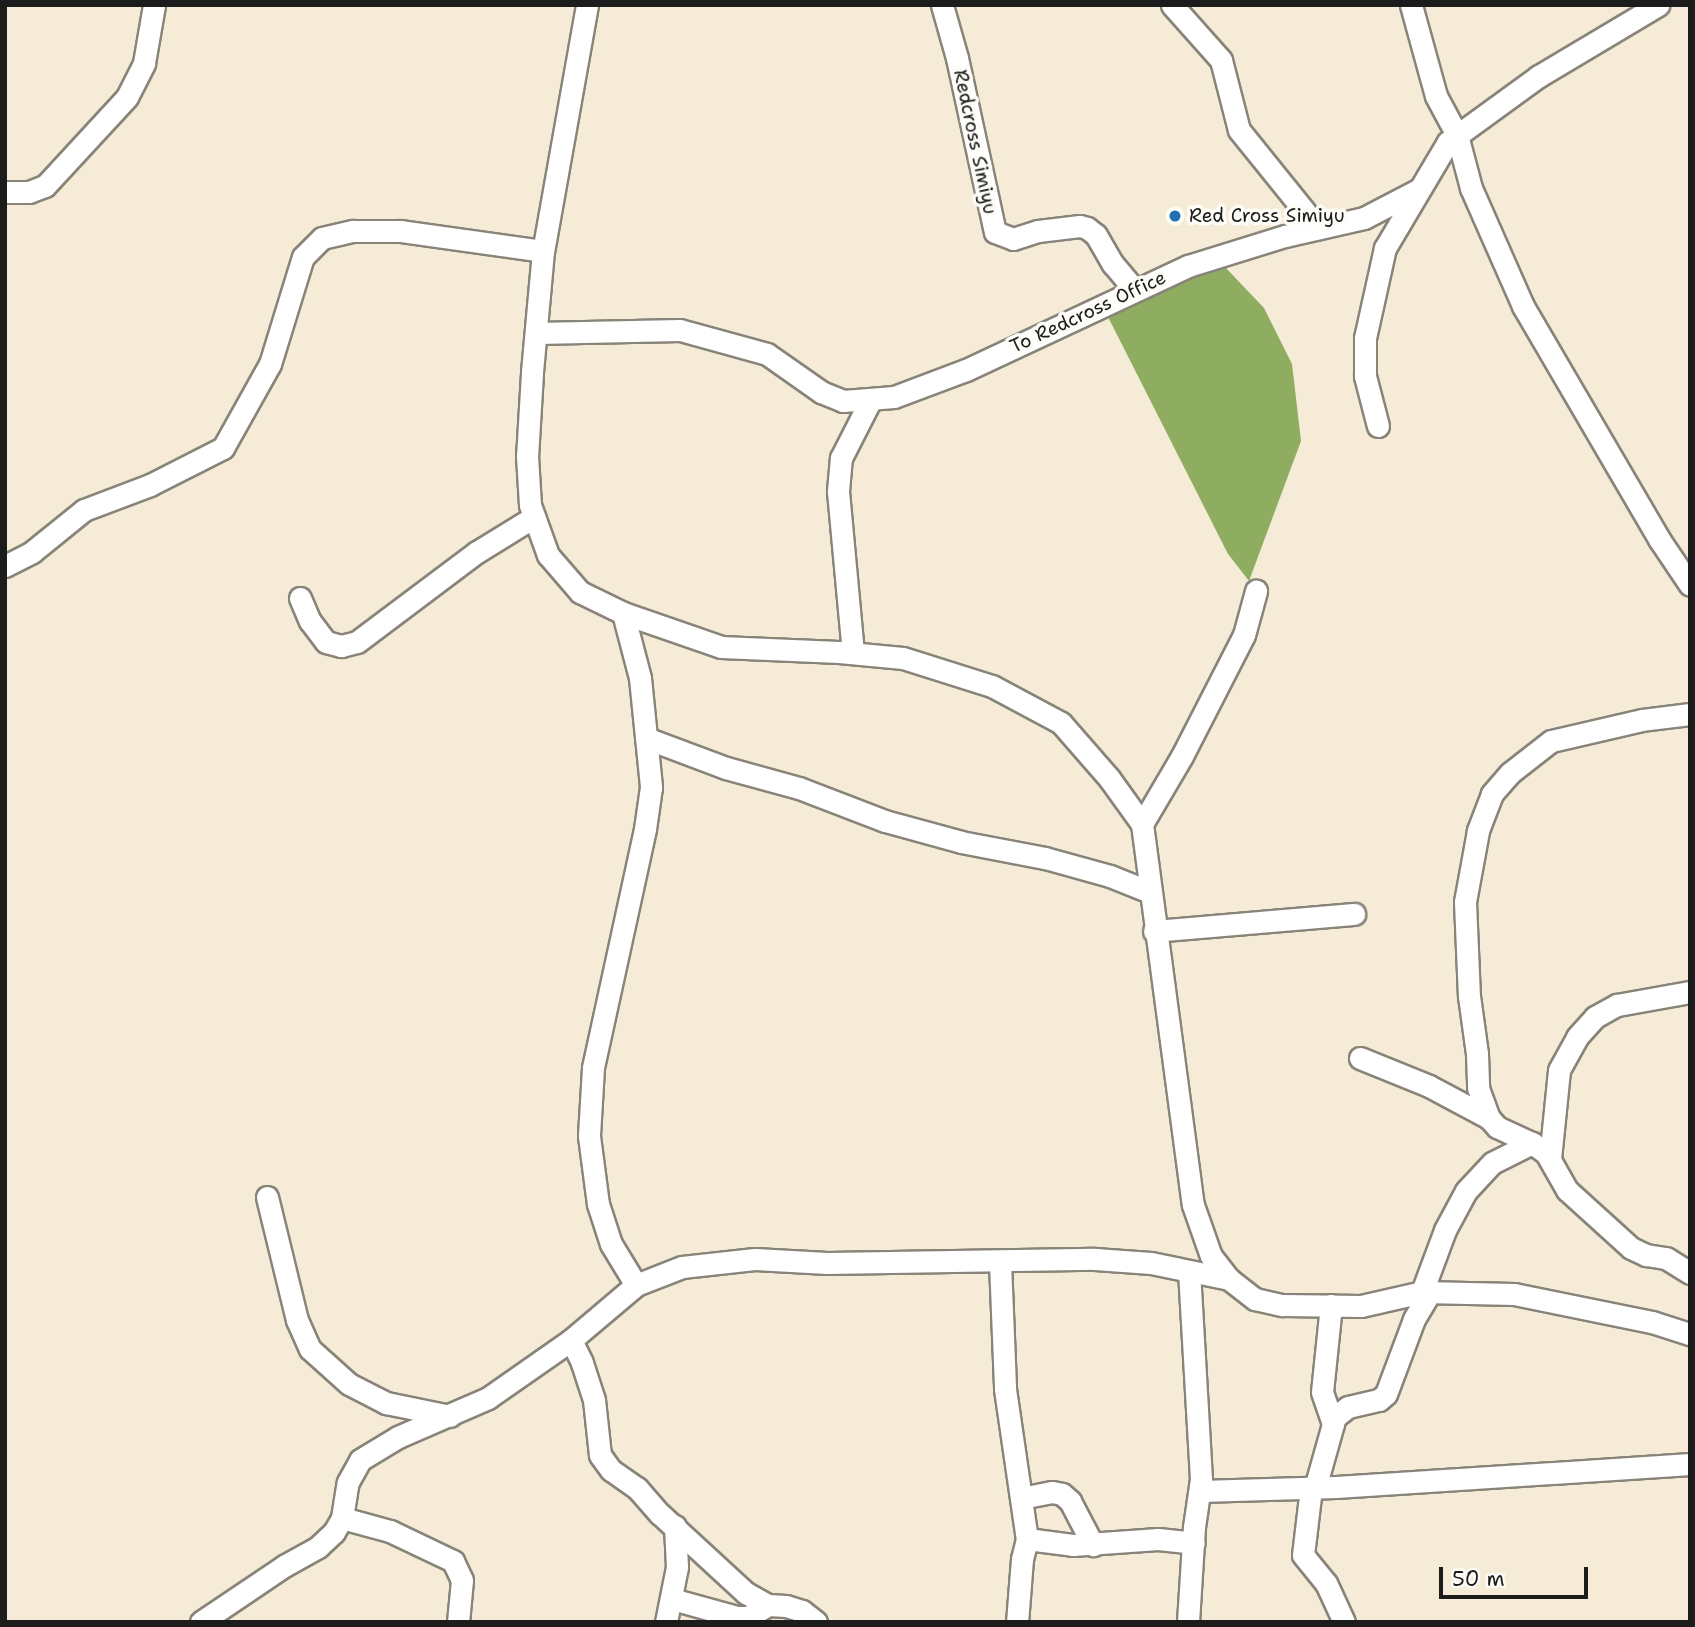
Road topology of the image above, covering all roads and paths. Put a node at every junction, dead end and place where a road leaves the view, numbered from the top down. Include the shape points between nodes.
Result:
1 (153, 5) edge
2 (587, 5) edge
3 (942, 5) edge
4 (1172, 5) edge
5 (1411, 5) edge
6 (1658, 5) edge
7 (1457, 135) junction
8 (1418, 190) junction
9 (8, 198) edge
10 (1318, 228) junction
11 (543, 251) junction
12 (1134, 289) junction
13 (536, 333) junction
14 (871, 399) junction
15 (1378, 426) dead end
16 (534, 517) junction
17 (5, 566) edge
18 (1690, 585) edge
19 (1256, 591) dead end
20 (300, 598) dead end
21 (623, 613) junction
22 (853, 653) junction
23 (1690, 714) edge
24 (646, 738) junction
25 (1142, 824) junction
26 (1150, 892) junction
27 (1354, 914) dead end
28 (1154, 931) junction
29 (1690, 992) edge
30 (1360, 1058) dead end
31 (1489, 1118) junction
32 (1532, 1143) junction
33 (1550, 1159) junction
34 (267, 1196) dead end
35 (1000, 1262) junction
36 (1189, 1271) junction
37 (1690, 1273) edge
38 (1229, 1279) junction
39 (636, 1285) junction
40 (1426, 1292) junction
41 (1331, 1306) junction
42 (1690, 1334) edge
43 (571, 1340) junction
44 (450, 1416) junction
45 (1333, 1424) junction
46 (1690, 1464) edge
47 (1313, 1488) junction
48 (1200, 1491) junction
49 (1021, 1498) junction
50 (342, 1518) junction
51 (674, 1526) junction
52 (1027, 1539) junction
53 (1194, 1544) junction
54 (1093, 1545) junction
55 (672, 1599) junction
56 (768, 1605) junction
57 (201, 1622) edge
58 (458, 1622) edge
59 (666, 1622) edge
60 (816, 1622) edge
61 (1017, 1622) edge
62 (1188, 1622) edge
63 (1344, 1622) edge

1 - 9 street via 144,63 127,97 45,186
2 - 11 street
3 - 12 street, Redcross Simiyu via 995,232 1013,239 1038,231 1087,228
4 - 10 street via 1221,60 1239,130
5 - 7 street via 1436,96
6 - 7 street via 1539,76
7 - 8 street
7 - 18 street via 1471,188 1523,306
8 - 10 street, To Redcross Office via 1364,218
8 - 15 street via 1385,248 1365,338 1365,376
10 - 12 street, To Redcross Office via 1188,267
11 - 13 street
11 - 17 street via 401,231 353,231 322,237 303,257 270,364 223,448 150,485 83,510 32,552
12 - 14 street, To Redcross Office via 965,370 894,397
13 - 14 street, To Redcross Office via 680,330 767,354 821,392 843,401
13 - 16 street via 527,456
14 - 22 street via 841,458 838,491
16 - 20 street via 477,552 357,642 341,646 326,642
16 - 21 street via 548,555 580,592
19 - 25 street via 1238,648
21 - 22 street via 721,647
21 - 24 street via 640,678
22 - 25 street via 903,659 992,686 1029,704 1060,723
23 - 31 street via 1550,741 1492,794 1478,831 1465,902 1478,1088
24 - 26 street via 885,821 1045,858
24 - 39 street via 651,787 645,829 593,1068 589,1136 598,1203 611,1244
25 - 26 street
26 - 28 street
27 - 28 street
28 - 38 street via 1193,1205 1211,1256
29 - 33 street via 1616,1005 1595,1017 1577,1037 1559,1070
30 - 31 street via 1440,1091
31 - 32 street via 1497,1127
32 - 33 street
32 - 40 street via 1492,1163 1466,1191 1445,1230
33 - 37 street via 1567,1190 1631,1248 1666,1258
34 - 44 street via 297,1320 310,1349 349,1384 386,1403
35 - 36 street via 1095,1259
35 - 39 street via 755,1259 682,1267
35 - 49 street via 1005,1389
36 - 38 street
36 - 48 street
38 - 41 street via 1255,1298 1282,1305
39 - 43 street
40 - 41 street via 1361,1306
40 - 42 street via 1514,1294
40 - 45 street via 1386,1394 1348,1407
41 - 45 street via 1322,1392
43 - 44 street via 488,1398
43 - 51 street via 594,1400 600,1455
44 - 50 street via 398,1437 360,1460 348,1482
45 - 47 street
46 - 47 street
47 - 48 street
47 - 63 street via 1303,1555 1326,1583
48 - 53 street
49 - 52 street
49 - 54 street via 1062,1494
50 - 57 street via 318,1547
50 - 58 street via 390,1531 453,1561 462,1580
51 - 55 street via 677,1567
51 - 56 street via 746,1593
52 - 54 street
52 - 61 street
53 - 54 street via 1158,1539
53 - 62 street
55 - 56 street via 737,1617 748,1617
55 - 59 street
56 - 60 street via 786,1605

